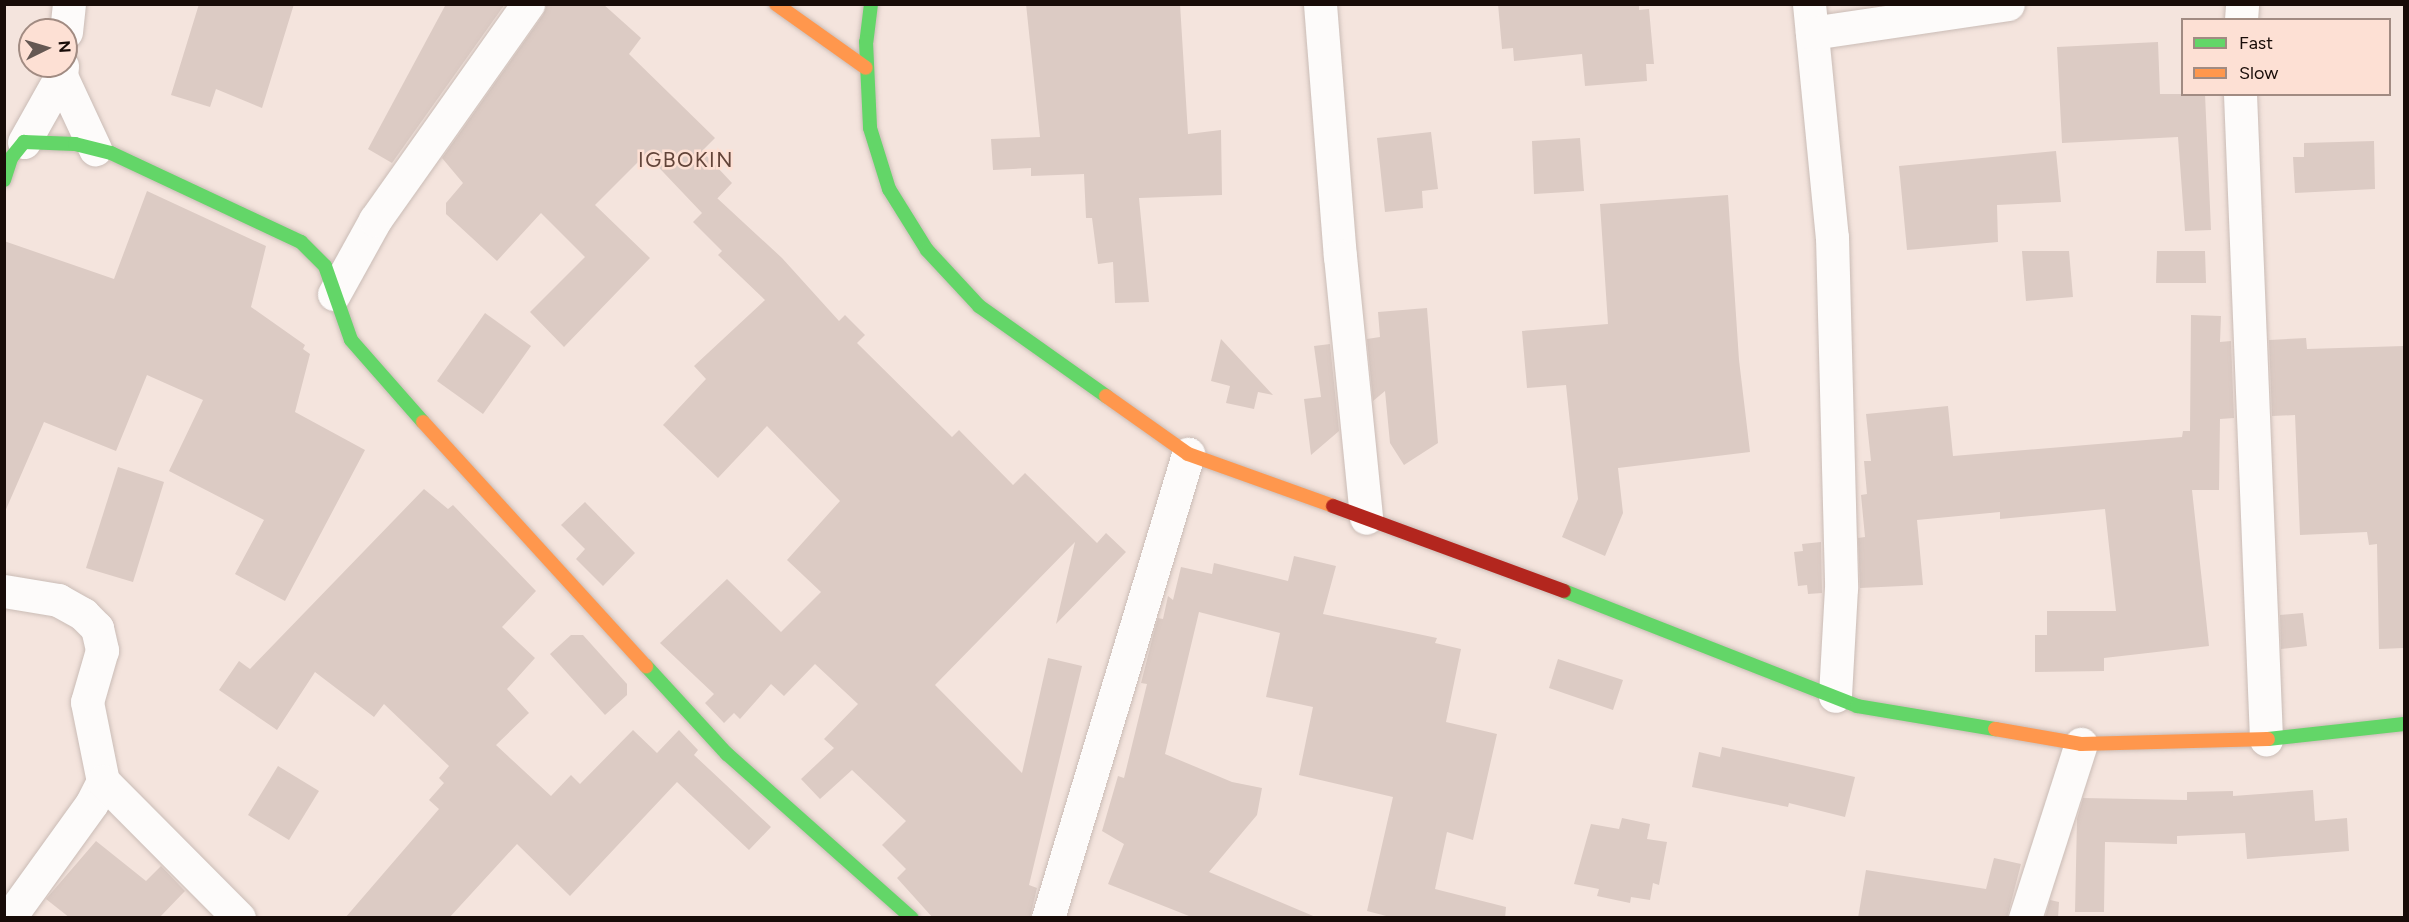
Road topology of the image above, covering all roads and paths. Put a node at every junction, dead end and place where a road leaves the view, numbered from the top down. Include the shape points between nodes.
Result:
1 (528, 4) edge
2 (776, 4) edge
3 (871, 4) edge
4 (1320, 4) edge
5 (2008, 4) edge
6 (1811, 19) edge
7 (866, 68) junction
8 (58, 78) edge
9 (65, 78) edge
10 (2240, 96) edge
11 (24, 142) junction
12 (95, 149) junction
13 (4, 180) edge
14 (334, 294) junction
15 (1188, 454) junction
16 (1366, 518) junction
17 (4, 591) edge
18 (1835, 696) junction
19 (2404, 724) edge
20 (2266, 739) junction
21 (2081, 744) junction
22 (103, 781) junction
23 (9, 918) edge
24 (239, 918) edge
25 (912, 918) edge
26 (1048, 918) edge
27 (2025, 918) edge

1 - 14 street via 375,220
2 - 7 main road
3 - 7 main road
4 - 16 street
5 - 6 street
6 - 18 street via 1832,237 1841,588
7 - 15 main road via 870,128 889,189 927,250 979,306
8 - 11 street
9 - 12 street
10 - 20 street
11 - 12 main road
11 - 13 main road via 11,158
12 - 14 main road via 301,242 325,266
14 - 25 main road via 351,340 373,368 727,754
15 - 16 main road
15 - 26 street
16 - 18 main road
17 - 22 street via 58,600 97,628 102,650 87,702
18 - 21 main road via 1857,706
19 - 20 main road
20 - 21 main road
21 - 27 street
22 - 23 street via 92,803
22 - 24 street

